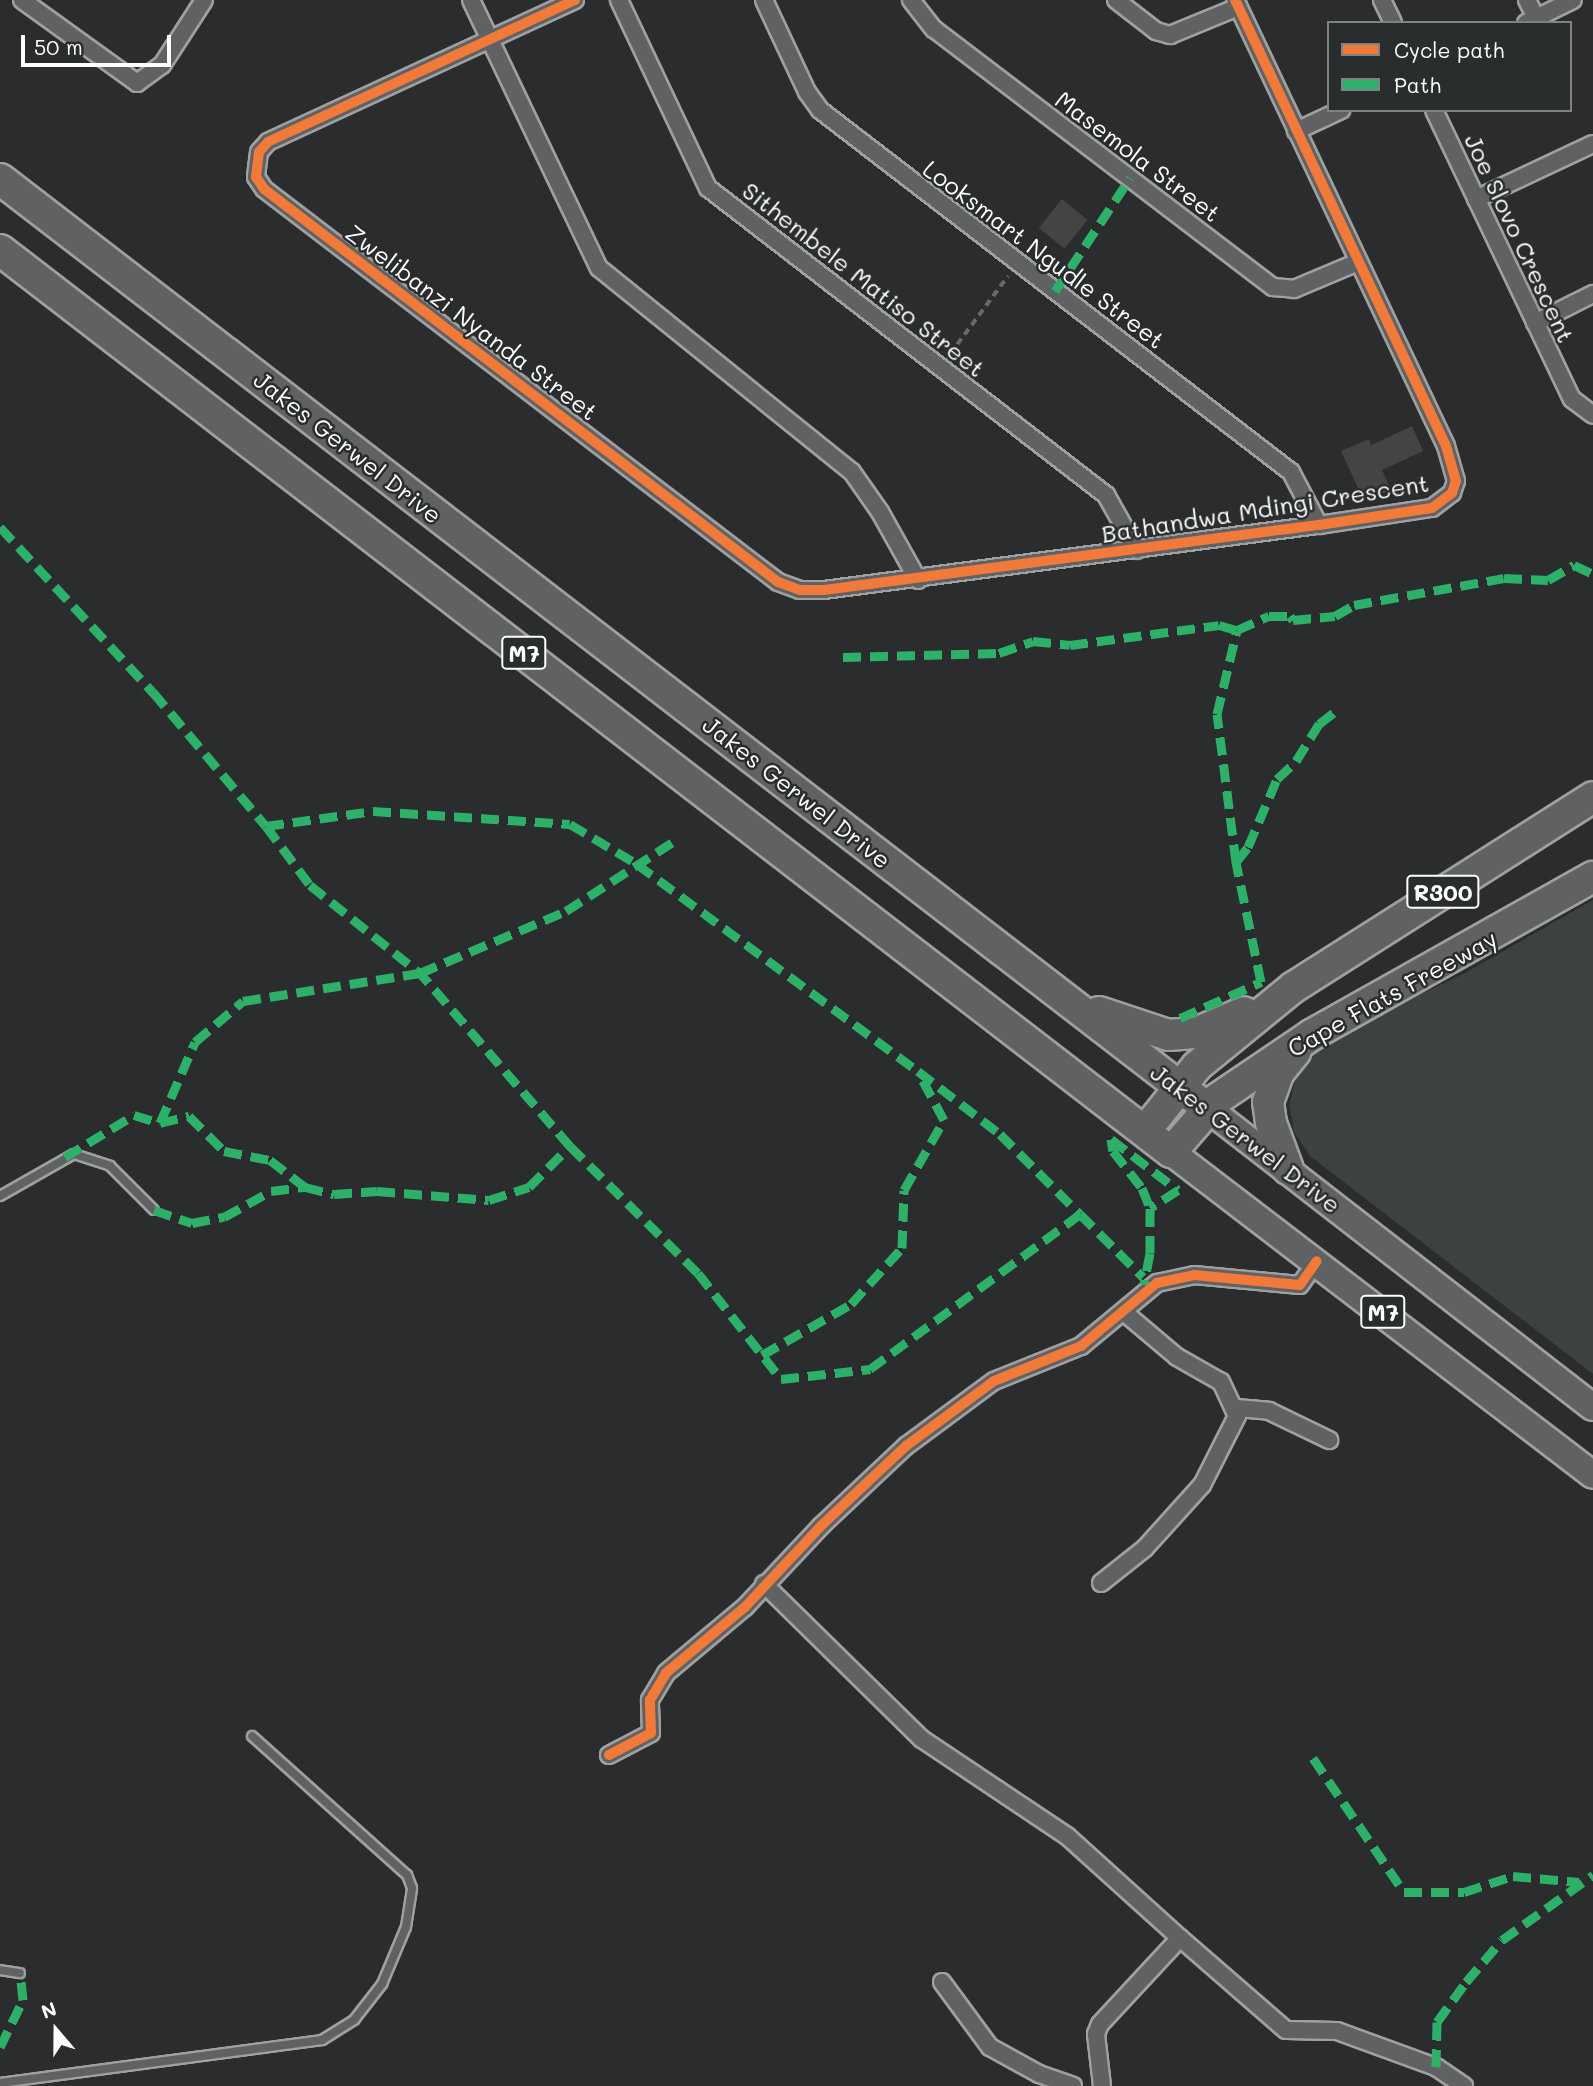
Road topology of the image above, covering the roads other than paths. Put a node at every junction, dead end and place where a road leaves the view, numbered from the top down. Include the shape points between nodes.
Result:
1 (22, 0) edge
2 (204, 0) edge
3 (471, 0) edge
4 (575, 0) edge
5 (619, 0) edge
6 (764, 0) edge
7 (911, 0) edge
8 (1116, 0) edge
9 (1382, 0) edge
10 (1527, 0) edge
11 (1573, 0) edge
12 (1236, 3) edge
13 (1531, 20) edge
14 (1392, 21) edge
15 (490, 40) junction
16 (1337, 112) edge
17 (1435, 112) edge
18 (1296, 131) junction
19 (1593, 144) edge
20 (0, 180) edge
21 (1476, 199) junction
22 (0, 250) edge
23 (1358, 262) junction
24 (1593, 294) edge
25 (1535, 323) junction
26 (1593, 415) edge
27 (1319, 525) junction
28 (1138, 550) junction
29 (918, 580) junction
30 (1593, 797) edge
31 (1593, 877) edge
32 (1294, 987) junction
33 (1072, 1004) junction
34 (1312, 1034) junction
35 (1180, 1087) junction
36 (1207, 1108) junction
37 (1144, 1131) junction
38 (1171, 1152) junction
39 (1288, 1169) junction
40 (0, 1196) edge
41 (154, 1210) dead end
42 (1317, 1261) junction
43 (1125, 1313) junction
44 (1593, 1407) edge
45 (1237, 1408) junction
46 (1329, 1440) dead end
47 (1593, 1475) edge
48 (1101, 1583) dead end
49 (764, 1584) junction
50 (252, 1736) dead end
51 (609, 1755) dead end
52 (1180, 1938) junction
53 (0, 1970) edge
54 (20, 1973) dead end
55 (942, 1982) dead end
56 (0, 2083) edge
57 (1073, 2086) edge
58 (1102, 2086) edge
59 (1464, 2086) edge

1 - 2 street via 137,83 162,65
3 - 15 street
4 - 15 street
5 - 28 street, Sithembele Matiso Street via 708,188 1106,495
6 - 27 street, Looksmart Ngudle Street via 820,110 1291,471
7 - 23 street, Masemola Street via 934,29 1273,287 1294,289
8 - 12 street via 1156,31 1170,35
9 - 14 street
10 - 13 street
11 - 13 street
12 - 18 street, Bathandwa Mdingi Crescent
15 - 29 street via 599,268 852,472
15 - 29 street, Zwelibanzi Nyanda Street via 268,142 259,152 256,177 275,197 778,582 800,590 824,590
16 - 18 street
17 - 21 street, Joe Slovo Crescent
18 - 23 street, Bathandwa Mdingi Crescent
19 - 21 street
20 - 33 highway, Jakes Gerwel Drive / M7
21 - 25 street, Joe Slovo Crescent
22 - 37 highway, M7
23 - 27 street, Bathandwa Mdingi Crescent via 1446,446 1456,481 1452,493 1433,508
24 - 25 street
25 - 26 street, Joe Slovo Crescent via 1572,399
27 - 28 street, Bathandwa Mdingi Crescent
28 - 29 street, Bathandwa Mdingi Crescent
30 - 32 highway, Cape Flats Freeway / R300
31 - 34 highway, Cape Flats Freeway / R300
32 - 33 highway via 1222,1024 1179,1035 1143,1030
32 - 35 highway, Cape Flats Freeway / R300 via 1212,1052
33 - 35 highway, Jakes Gerwel Drive / M7
34 - 36 highway, Cape Flats Freeway / R300
34 - 39 highway via 1279,1072 1268,1101 1270,1123
35 - 36 highway, Jakes Gerwel Drive / M7
35 - 37 highway, Cape Flats Freeway / R300
36 - 38 highway, Cape Flats Freeway / R300
36 - 39 main road, Jakes Gerwel Drive / M7
37 - 38 highway, M7
38 - 42 main road, M7
39 - 44 main road, Jakes Gerwel Drive / M7
40 - 41 lane via 74,1154 110,1166
42 - 43 street via 1300,1284 1194,1275 1170,1279 1145,1291
42 - 47 main road, M7
43 - 45 street via 1177,1357 1221,1382
43 - 49 street via 1081,1346 995,1381 937,1422
45 - 46 street via 1269,1411
45 - 48 street via 1235,1425 1202,1485 1144,1548
49 - 51 street via 745,1607 657,1684 650,1700 651,1733
49 - 52 street via 922,1739 1067,1836
50 - 56 lane via 407,1875 412,1888 406,1927 382,1984 354,2020 322,2040
52 - 58 street via 1100,2024 1096,2034
52 - 59 street via 1286,2030 1337,2031 1436,2067
53 - 54 lane
55 - 57 street via 990,2047 1039,2074

